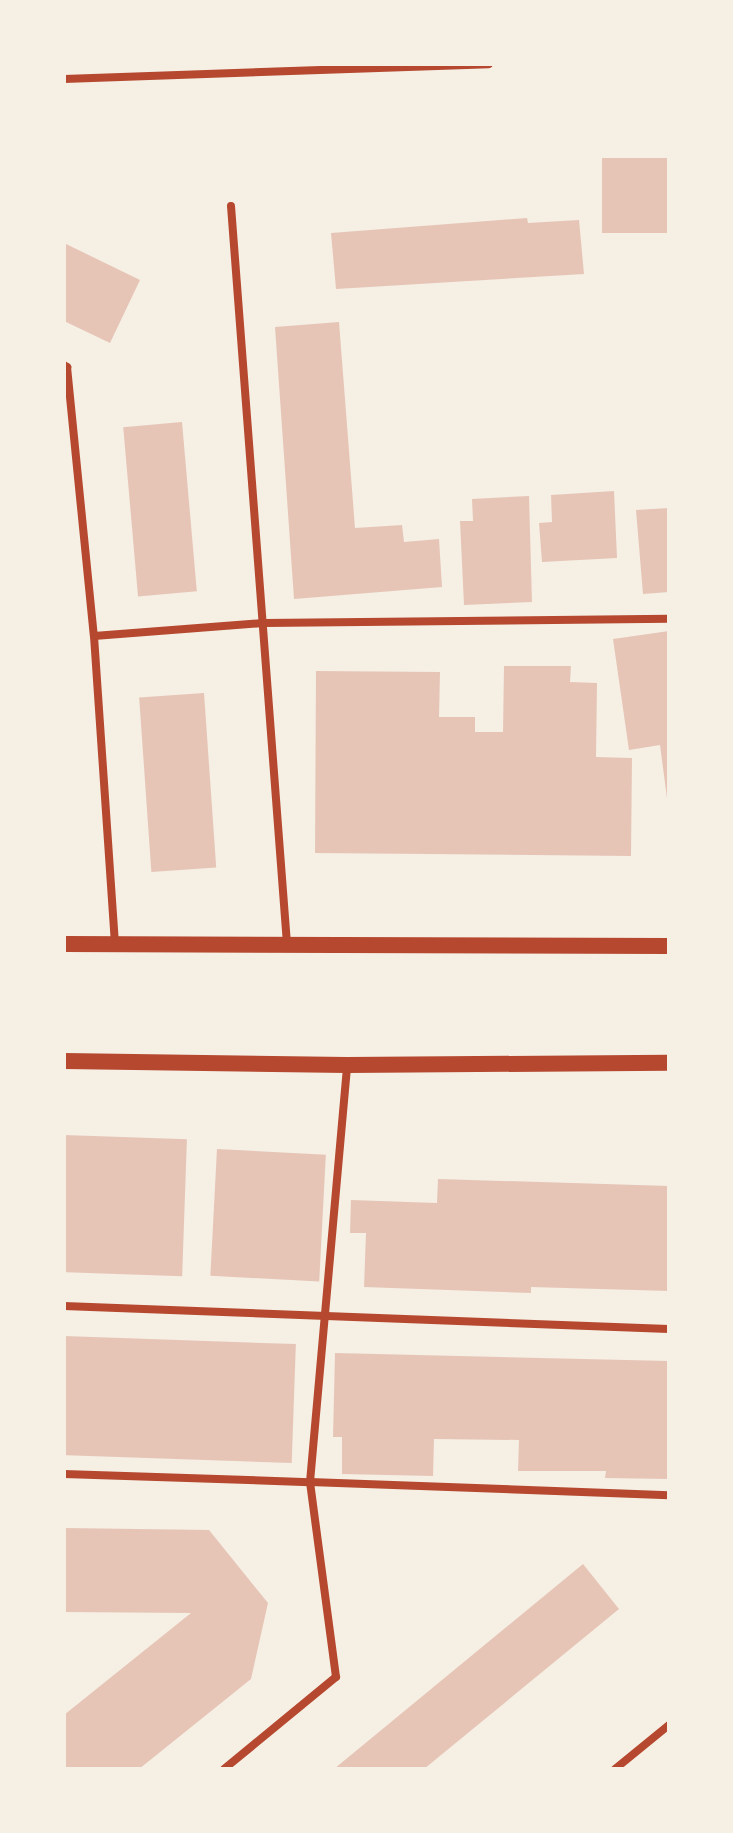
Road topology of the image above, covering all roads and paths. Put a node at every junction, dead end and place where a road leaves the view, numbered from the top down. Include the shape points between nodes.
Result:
1 (489, 64) edge
2 (64, 79) edge
3 (231, 206) dead end
4 (64, 365) edge
5 (669, 619) edge
6 (264, 623) junction
7 (94, 636) junction
8 (64, 944) edge
9 (115, 944) junction
10 (287, 944) junction
11 (669, 946) edge
12 (64, 1061) edge
13 (669, 1063) edge
14 (347, 1065) junction
15 (64, 1306) edge
16 (324, 1317) junction
17 (669, 1329) edge
18 (64, 1474) edge
19 (310, 1482) junction
20 (669, 1495) edge
21 (669, 1725) edge
22 (224, 1769) edge
23 (615, 1769) edge

1 - 2 street
3 - 6 street
4 - 7 street
5 - 6 street
6 - 7 street
6 - 10 street
7 - 9 street
8 - 9 main road
9 - 10 main road
10 - 11 main road
12 - 14 main road
13 - 14 main road
14 - 16 street
15 - 16 street
16 - 17 street
16 - 19 street
18 - 19 street
19 - 20 street
19 - 22 street via 336,1677
21 - 23 street

